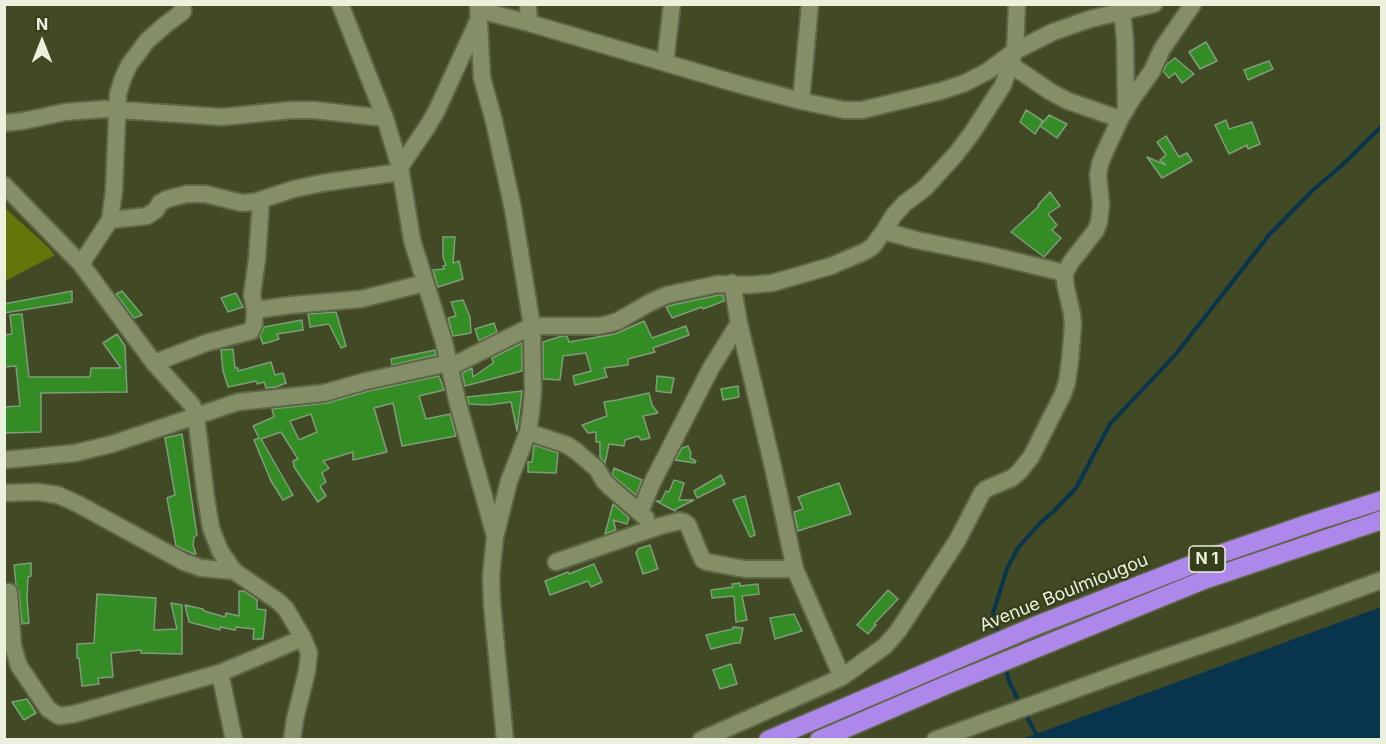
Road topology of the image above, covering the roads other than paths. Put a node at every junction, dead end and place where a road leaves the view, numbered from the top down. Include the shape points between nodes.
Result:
1 (182, 4) edge
2 (340, 4) edge
3 (528, 4) edge
4 (672, 4) edge
5 (810, 4) edge
6 (1017, 4) edge
7 (1154, 4) edge
8 (1193, 4) edge
9 (1112, 10) edge
10 (478, 11) edge
11 (529, 23) junction
12 (1013, 58) junction
13 (665, 63) junction
14 (801, 101) junction
15 (118, 110) junction
16 (1123, 115) junction
17 (385, 118) junction
18 (4, 123) edge
19 (400, 170) junction
20 (4, 185) edge
21 (261, 201) junction
22 (110, 220) junction
23 (884, 231) junction
24 (81, 264) junction
25 (1065, 273) junction
26 (426, 283) junction
27 (732, 283) junction
28 (255, 310) junction
29 (740, 323) junction
30 (532, 326) junction
31 (154, 363) junction
32 (449, 365) junction
33 (196, 416) junction
34 (528, 432) junction
35 (4, 460) edge
36 (4, 493) edge
37 (1382, 500) edge
38 (639, 512) junction
39 (1382, 520) edge
40 (660, 526) junction
41 (495, 537) junction
42 (556, 562) dead end
43 (795, 569) junction
44 (234, 571) junction
45 (1382, 580) edge
46 (9, 592) dead end
47 (303, 638) junction
48 (220, 673) junction
49 (842, 677) junction
50 (234, 740) edge
51 (292, 740) edge
52 (504, 740) edge
53 (701, 740) edge
54 (768, 740) edge
55 (819, 740) edge
56 (935, 740) edge

1 - 15 street via 183,11 147,41 129,65 118,94
2 - 17 street
3 - 11 street
4 - 13 street
5 - 14 street
6 - 12 street
7 - 9 street
8 - 16 street
9 - 12 street via 1053,32
9 - 16 street via 1125,40
10 - 11 street
10 - 19 street via 436,112
10 - 30 street via 482,78 513,209
11 - 13 street
12 - 14 street via 965,82 862,110
12 - 16 street via 1051,92 1068,101
12 - 23 street via 1003,85 972,134 939,173 894,215
13 - 14 street
15 - 17 street via 222,117 313,110
15 - 18 street via 65,112
15 - 22 street
16 - 25 street via 1100,164 1099,222
17 - 19 street
19 - 21 street via 304,187
19 - 26 street via 412,240
20 - 24 street
21 - 22 street via 242,203 187,194 167,199 147,216
21 - 28 street via 252,296
22 - 24 street
23 - 25 street
23 - 27 street via 866,251 831,266 772,283
24 - 31 street
25 - 49 street via 1073,325 1067,382 1031,457 1012,478 982,493 957,542 898,631 885,646
26 - 28 street via 361,299
26 - 32 street
27 - 29 street
27 - 30 street via 667,295 608,324
28 - 31 street via 251,331
29 - 38 street via 711,368
29 - 43 street
30 - 32 street
30 - 34 street via 533,391
31 - 33 street via 192,405
32 - 33 street via 324,393 238,402
32 - 41 street
33 - 35 street via 75,453
33 - 44 street via 212,528 220,551
34 - 38 street via 576,451
34 - 41 street via 509,481
36 - 44 street via 58,495 184,562
37 - 54 highway, Avenue Boulmiougou / N 1 via 1214,556 1035,626
38 - 40 street
39 - 55 highway, N 1 via 1204,580
40 - 42 street
40 - 43 street via 675,521 688,525 707,562 745,569
41 - 52 street via 492,604
43 - 49 street
44 - 47 street via 279,602
45 - 56 street
46 - 48 street via 13,646 20,666 48,709 59,716
47 - 48 street
47 - 51 street via 309,653
48 - 50 street
49 - 53 street

